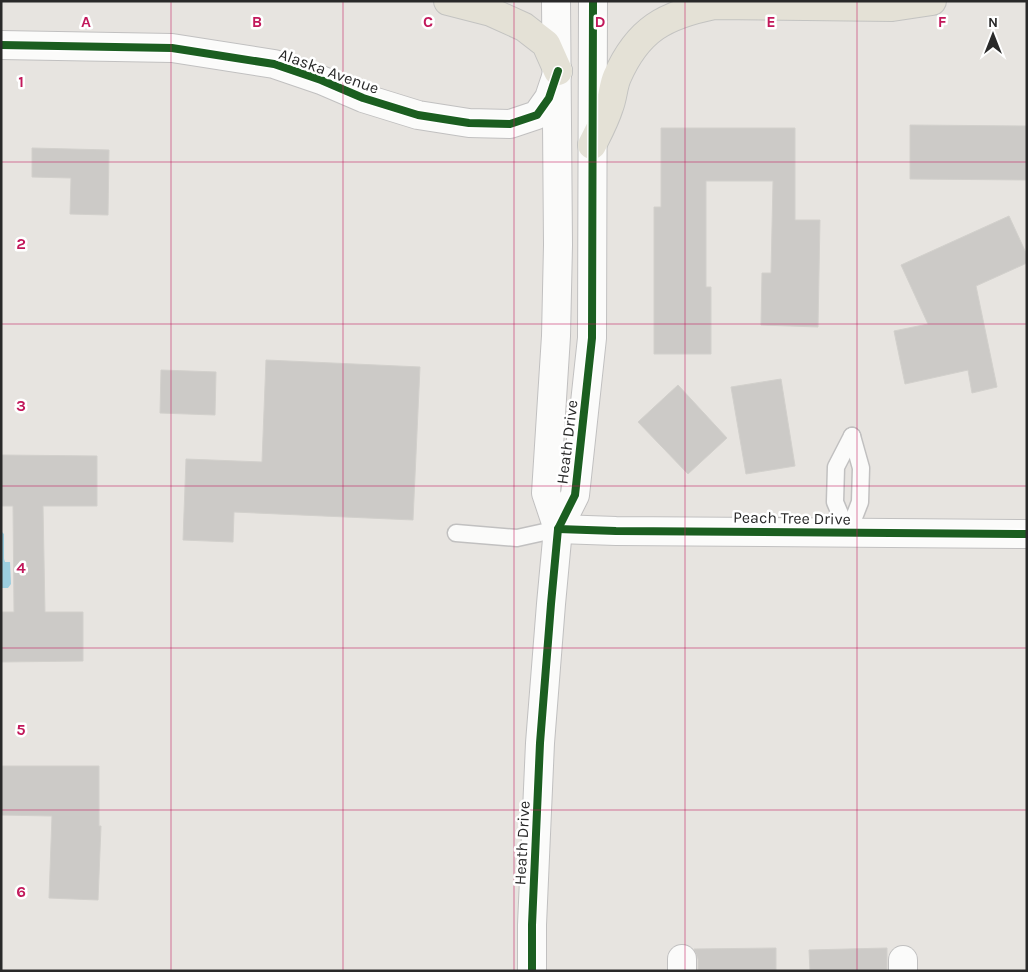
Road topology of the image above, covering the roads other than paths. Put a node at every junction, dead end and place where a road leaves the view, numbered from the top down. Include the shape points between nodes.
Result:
1 (448, 1) edge
2 (556, 1) edge
3 (593, 1) edge
4 (932, 1) edge
5 (1, 45) edge
6 (558, 71) junction
7 (592, 146) junction
8 (558, 529) junction
9 (456, 533) dead end
10 (1027, 534) edge
11 (532, 971) edge

1 - 6 main road via 491,12 524,26 546,44
2 - 6 street, Heath Drive
3 - 7 street, Heath Drive
4 - 7 main road via 892,7 714,5 687,10 662,21 630,52 616,79 609,107
5 - 6 street, Alaska Avenue via 172,48 274,64 418,116 469,123 510,124 537,115 549,98
6 - 8 street, Heath Drive via 556,336 546,493
7 - 8 street, Heath Drive via 592,338 575,495
8 - 9 lane via 517,538
8 - 10 street, Peach Tree Drive
8 - 11 street, Heath Drive via 540,743

